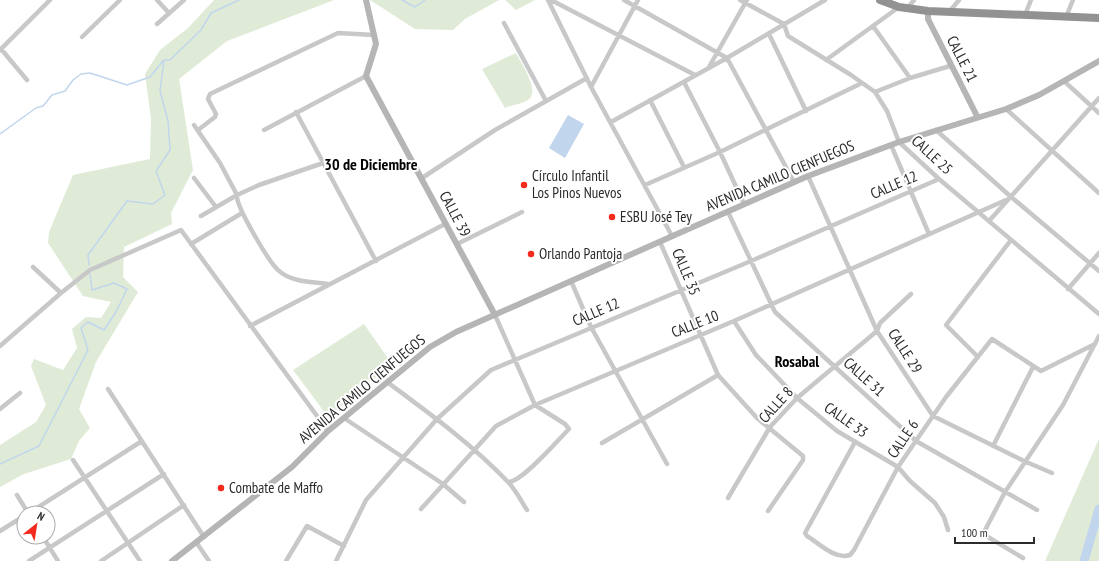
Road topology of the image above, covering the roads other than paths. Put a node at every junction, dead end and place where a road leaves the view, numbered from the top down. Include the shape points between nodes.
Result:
1 (50, 0) edge
2 (120, 0) edge
3 (157, 0) edge
4 (184, 0) edge
5 (366, 0) edge
6 (548, 0) edge
7 (551, 0) edge
8 (624, 0) edge
9 (638, 0) edge
10 (740, 0) edge
11 (825, 0) edge
12 (880, 0) edge
13 (914, 0) edge
14 (959, 0) edge
15 (1031, 0) edge
16 (1073, 0) edge
17 (746, 1) edge
18 (635, 6) junction
19 (903, 8) junction
20 (928, 12) junction
21 (949, 12) junction
22 (169, 13) junction
23 (1025, 15) junction
24 (1066, 17) junction
25 (1099, 18) edge
26 (504, 23) dead end
27 (157, 24) dead end
28 (784, 24) junction
29 (873, 26) junction
30 (769, 34) junction
31 (374, 35) junction
32 (618, 36) junction
33 (82, 37) dead end
34 (0, 50) edge
35 (718, 51) junction
36 (727, 58) junction
37 (826, 60) junction
38 (1099, 61) edge
39 (950, 66) junction
40 (709, 67) junction
41 (695, 75) junction
42 (366, 76) junction
43 (587, 78) junction
44 (910, 78) junction
45 (27, 80) dead end
46 (684, 82) junction
47 (1065, 82) junction
48 (862, 83) junction
49 (591, 87) junction
50 (874, 92) junction
51 (1099, 98) edge
52 (650, 100) junction
53 (546, 101) junction
54 (1092, 106) junction
55 (1006, 109) junction
56 (806, 111) junction
57 (296, 112) junction
58 (1099, 113) edge
59 (977, 116) junction
60 (611, 122) junction
61 (194, 125) dead end
62 (767, 129) junction
63 (198, 130) junction
64 (264, 130) dead end
65 (936, 130) junction
66 (900, 142) junction
67 (891, 145) junction
68 (1051, 150) junction
69 (720, 152) junction
70 (323, 163) junction
71 (684, 167) junction
72 (808, 176) junction
73 (194, 178) dead end
74 (422, 178) junction
75 (939, 179) junction
76 (794, 182) junction
77 (645, 186) junction
78 (910, 191) junction
79 (1099, 192) edge
80 (236, 195) junction
81 (1008, 198) junction
82 (744, 204) junction
83 (216, 207) junction
84 (522, 212) dead end
85 (728, 212) junction
86 (242, 213) junction
87 (978, 213) junction
88 (201, 216) dead end
89 (988, 221) junction
90 (445, 224) junction
91 (830, 226) junction
92 (930, 234) junction
93 (672, 236) junction
94 (1011, 240) junction
95 (660, 242) junction
96 (191, 244) junction
97 (457, 244) junction
98 (1099, 253) edge
99 (376, 261) junction
100 (751, 261) junction
101 (1090, 264) junction
102 (33, 267) dead end
103 (851, 270) junction
104 (1099, 272) edge
105 (571, 281) junction
106 (328, 284) junction
107 (1068, 289) junction
108 (680, 290) junction
109 (61, 292) junction
110 (911, 294) dead end
111 (772, 304) junction
112 (1099, 314) edge
113 (495, 315) junction
114 (734, 321) junction
115 (250, 326) junction
116 (591, 327) junction
117 (877, 331) junction
118 (700, 335) junction
119 (1099, 336) edge
120 (1096, 344) junction
121 (0, 346) edge
122 (977, 356) junction
123 (514, 359) junction
124 (834, 367) junction
125 (1033, 367) junction
126 (614, 371) junction
127 (718, 375) junction
128 (388, 382) junction
129 (108, 390) dead end
130 (20, 393) dead end
131 (797, 398) junction
132 (535, 405) junction
133 (0, 409) edge
134 (933, 416) junction
135 (344, 418) junction
136 (437, 419) junction
137 (642, 420) junction
138 (770, 427) junction
139 (328, 431) junction
140 (142, 441) junction
141 (916, 441) junction
142 (855, 442) junction
143 (602, 443) dead end
144 (993, 446) junction
145 (473, 451) junction
146 (404, 457) junction
147 (73, 460) dead end
148 (1024, 462) junction
149 (667, 464) dead end
150 (898, 467) junction
151 (1052, 472) dead end
152 (164, 474) junction
153 (85, 478) junction
154 (509, 482) junction
155 (443, 484) junction
156 (1005, 492) junction
157 (17, 495) dead end
158 (728, 498) dead end
159 (464, 502) dead end
160 (24, 505) edge
161 (42, 505) edge
162 (184, 505) junction
163 (421, 509) dead end
164 (527, 510) dead end
165 (1037, 510) dead end
166 (107, 511) junction
167 (768, 511) dead end
168 (16, 521) edge
169 (948, 530) dead end
170 (0, 532) edge
171 (204, 537) junction
172 (196, 542) junction
173 (128, 543) junction
174 (344, 546) junction
175 (50, 547) junction
176 (1023, 558) dead end
177 (29, 561) edge
178 (58, 561) edge
179 (101, 561) edge
180 (140, 561) edge
181 (172, 561) edge
182 (209, 561) edge
183 (286, 561) edge
184 (336, 561) edge

1 - 34 street
2 - 33 street
3 - 22 street
4 - 22 street
5 - 31 main road
6 - 43 street
7 - 32 street
8 - 18 street
9 - 18 street
10 - 17 street, CALLE 25
11 - 28 street
12 - 19 highway
13 - 19 street
14 - 21 street
15 - 23 street
16 - 24 street
17 - 28 street, CALLE 25
17 - 35 street
18 - 32 street
18 - 35 street
19 - 20 highway
19 - 29 street
20 - 21 highway
20 - 39 main road, CALLE 21 via 928,19
21 - 23 highway
22 - 27 street
23 - 24 highway
24 - 25 highway
26 - 53 street
28 - 30 street
28 - 37 street, CALLE 25 via 788,36
29 - 37 street
29 - 44 street
30 - 36 street
30 - 56 street
31 - 42 main road via 376,44
31 - 63 street via 338,33 210,94 208,99 216,114
32 - 41 street
32 - 49 street
34 - 45 street
35 - 36 street
35 - 40 street
36 - 40 street
36 - 62 street
37 - 48 street, CALLE 25
38 - 47 main road, AVENIDA CAMILO CIENFUEGOS
39 - 44 street
39 - 59 main road, CALLE 21
40 - 41 street
41 - 46 street
42 - 57 street
42 - 74 main road, CALLE 39
43 - 49 street
43 - 53 street
44 - 50 street
46 - 52 street
46 - 69 street
47 - 54 street
47 - 55 main road, AVENIDA CAMILO CIENFUEGOS
48 - 50 street, CALLE 25
48 - 56 street
49 - 60 street
50 - 66 street, CALLE 25 via 887,111
51 - 54 street
52 - 60 street
52 - 71 street
53 - 74 street via 495,130
54 - 58 street
54 - 68 street
55 - 59 main road, AVENIDA CAMILO CIENFUEGOS
55 - 68 street
56 - 62 street
57 - 64 street
57 - 70 street
59 - 65 main road, AVENIDA CAMILO CIENFUEGOS
60 - 77 street
61 - 63 street
62 - 69 street
62 - 76 street
63 - 80 street via 220,163
65 - 66 main road, AVENIDA CAMILO CIENFUEGOS
65 - 81 street
66 - 67 main road, AVENIDA CAMILO CIENFUEGOS
66 - 75 street, CALLE 25
67 - 72 main road, AVENIDA CAMILO CIENFUEGOS
67 - 78 street
68 - 79 street
68 - 81 street
69 - 71 street
69 - 82 street
70 - 80 street
70 - 99 street
71 - 77 street
72 - 76 main road, AVENIDA CAMILO CIENFUEGOS
72 - 91 street, CALLE 29
73 - 83 street
74 - 90 main road, CALLE 39
75 - 78 street, CALLE 12
75 - 87 street, CALLE 25
76 - 82 main road, AVENIDA CAMILO CIENFUEGOS
77 - 93 street
78 - 91 street, CALLE 12
78 - 92 street
80 - 83 street
80 - 86 street
81 - 87 street, CALLE 10
81 - 89 street
81 - 101 street
82 - 85 main road, AVENIDA CAMILO CIENFUEGOS
83 - 88 street
84 - 97 street
85 - 93 main road, AVENIDA CAMILO CIENFUEGOS
85 - 100 street, CALLE 31
86 - 96 street
86 - 106 street via 278,270 292,278
87 - 89 street, CALLE 25
87 - 92 street, CALLE 10
89 - 94 street, CALLE 25
90 - 97 main road, CALLE 39
90 - 99 street
91 - 100 street, CALLE 12
91 - 103 street, CALLE 29
92 - 103 street, CALLE 10
93 - 95 main road, AVENIDA CAMILO CIENFUEGOS
94 - 107 street, CALLE 25
94 - 122 street via 946,325
95 - 105 main road, AVENIDA CAMILO CIENFUEGOS
95 - 108 street, CALLE 35
96 - 109 street via 181,230 90,270
96 - 115 street
97 - 113 main road, CALLE 39
98 - 101 street
99 - 106 street
100 - 108 street, CALLE 12
100 - 111 street, CALLE 31
101 - 104 street
101 - 107 street
102 - 109 street
103 - 111 street, CALLE 10
103 - 117 street, CALLE 29
105 - 113 main road, AVENIDA CAMILO CIENFUEGOS
105 - 116 street
106 - 115 street
107 - 112 street, CALLE 25
108 - 116 street, CALLE 12
108 - 118 street, CALLE 35
109 - 121 street
110 - 117 street, CALLE 8 via 880,322
111 - 114 street, CALLE 10
111 - 124 street, CALLE 31 via 774,312
113 - 123 street, CALLE 39
113 - 128 main road, AVENIDA CAMILO CIENFUEGOS via 430,347
114 - 118 street, CALLE 10
114 - 131 street, CALLE 33 via 756,354
115 - 139 street
116 - 123 street, CALLE 12
116 - 126 street
117 - 124 street, CALLE 8
117 - 134 street, CALLE 29
118 - 126 street, CALLE 10
118 - 127 street, CALLE 35
119 - 120 street
120 - 125 street via 1041,371
120 - 148 street via 1063,405
122 - 125 street, CALLE 6 via 992,338
122 - 134 street, CALLE 6
123 - 132 street, CALLE 39
123 - 136 street, CALLE 12 via 491,370
124 - 131 street, CALLE 8
124 - 141 street, CALLE 31
125 - 144 street
126 - 132 street, CALLE 10
126 - 137 street
127 - 137 street
127 - 138 street, CALLE 35 via 757,418
128 - 135 main road, AVENIDA CAMILO CIENFUEGOS
128 - 136 street
129 - 140 street
130 - 133 street
131 - 138 street, CALLE 8
131 - 142 street, CALLE 33 via 837,431
132 - 145 street, CALLE 10 via 496,426
132 - 154 street via 569,429 527,472
134 - 141 street, CALLE 6
134 - 144 street
135 - 139 main road, AVENIDA CAMILO CIENFUEGOS
135 - 146 street
136 - 145 street
136 - 146 street, CALLE 12
137 - 143 street
137 - 149 street
138 - 158 street, CALLE 8
138 - 167 street, CALLE 35 via 799,452 803,460
139 - 171 main road, AVENIDA CAMILO CIENFUEGOS via 292,467
140 - 152 street
140 - 153 street
141 - 150 street, CALLE 6
141 - 156 street, CALLE 31
142 - 150 street, CALLE 33
142 - 150 street, CALLE 6 via 805,533 836,555 844,557 854,550
144 - 148 street
145 - 154 street
145 - 155 street, CALLE 10
146 - 155 street
146 - 174 street, CALLE 12 via 366,500
147 - 153 street
148 - 151 street
148 - 156 street
150 - 169 street, CALLE 33 via 935,503 944,517
152 - 162 street
152 - 166 street
153 - 161 street
153 - 166 street
154 - 164 street
155 - 159 street
155 - 163 street, CALLE 10
156 - 165 street, CALLE 31
156 - 176 street via 983,534
157 - 160 street
162 - 171 street
162 - 173 street
166 - 173 street
166 - 175 street
168 - 170 street
171 - 172 main road, AVENIDA CAMILO CIENFUEGOS
172 - 181 main road, AVENIDA CAMILO CIENFUEGOS
172 - 182 street
173 - 179 street
173 - 180 street
174 - 183 street via 307,526
174 - 184 street, CALLE 12
175 - 177 street
175 - 178 street

